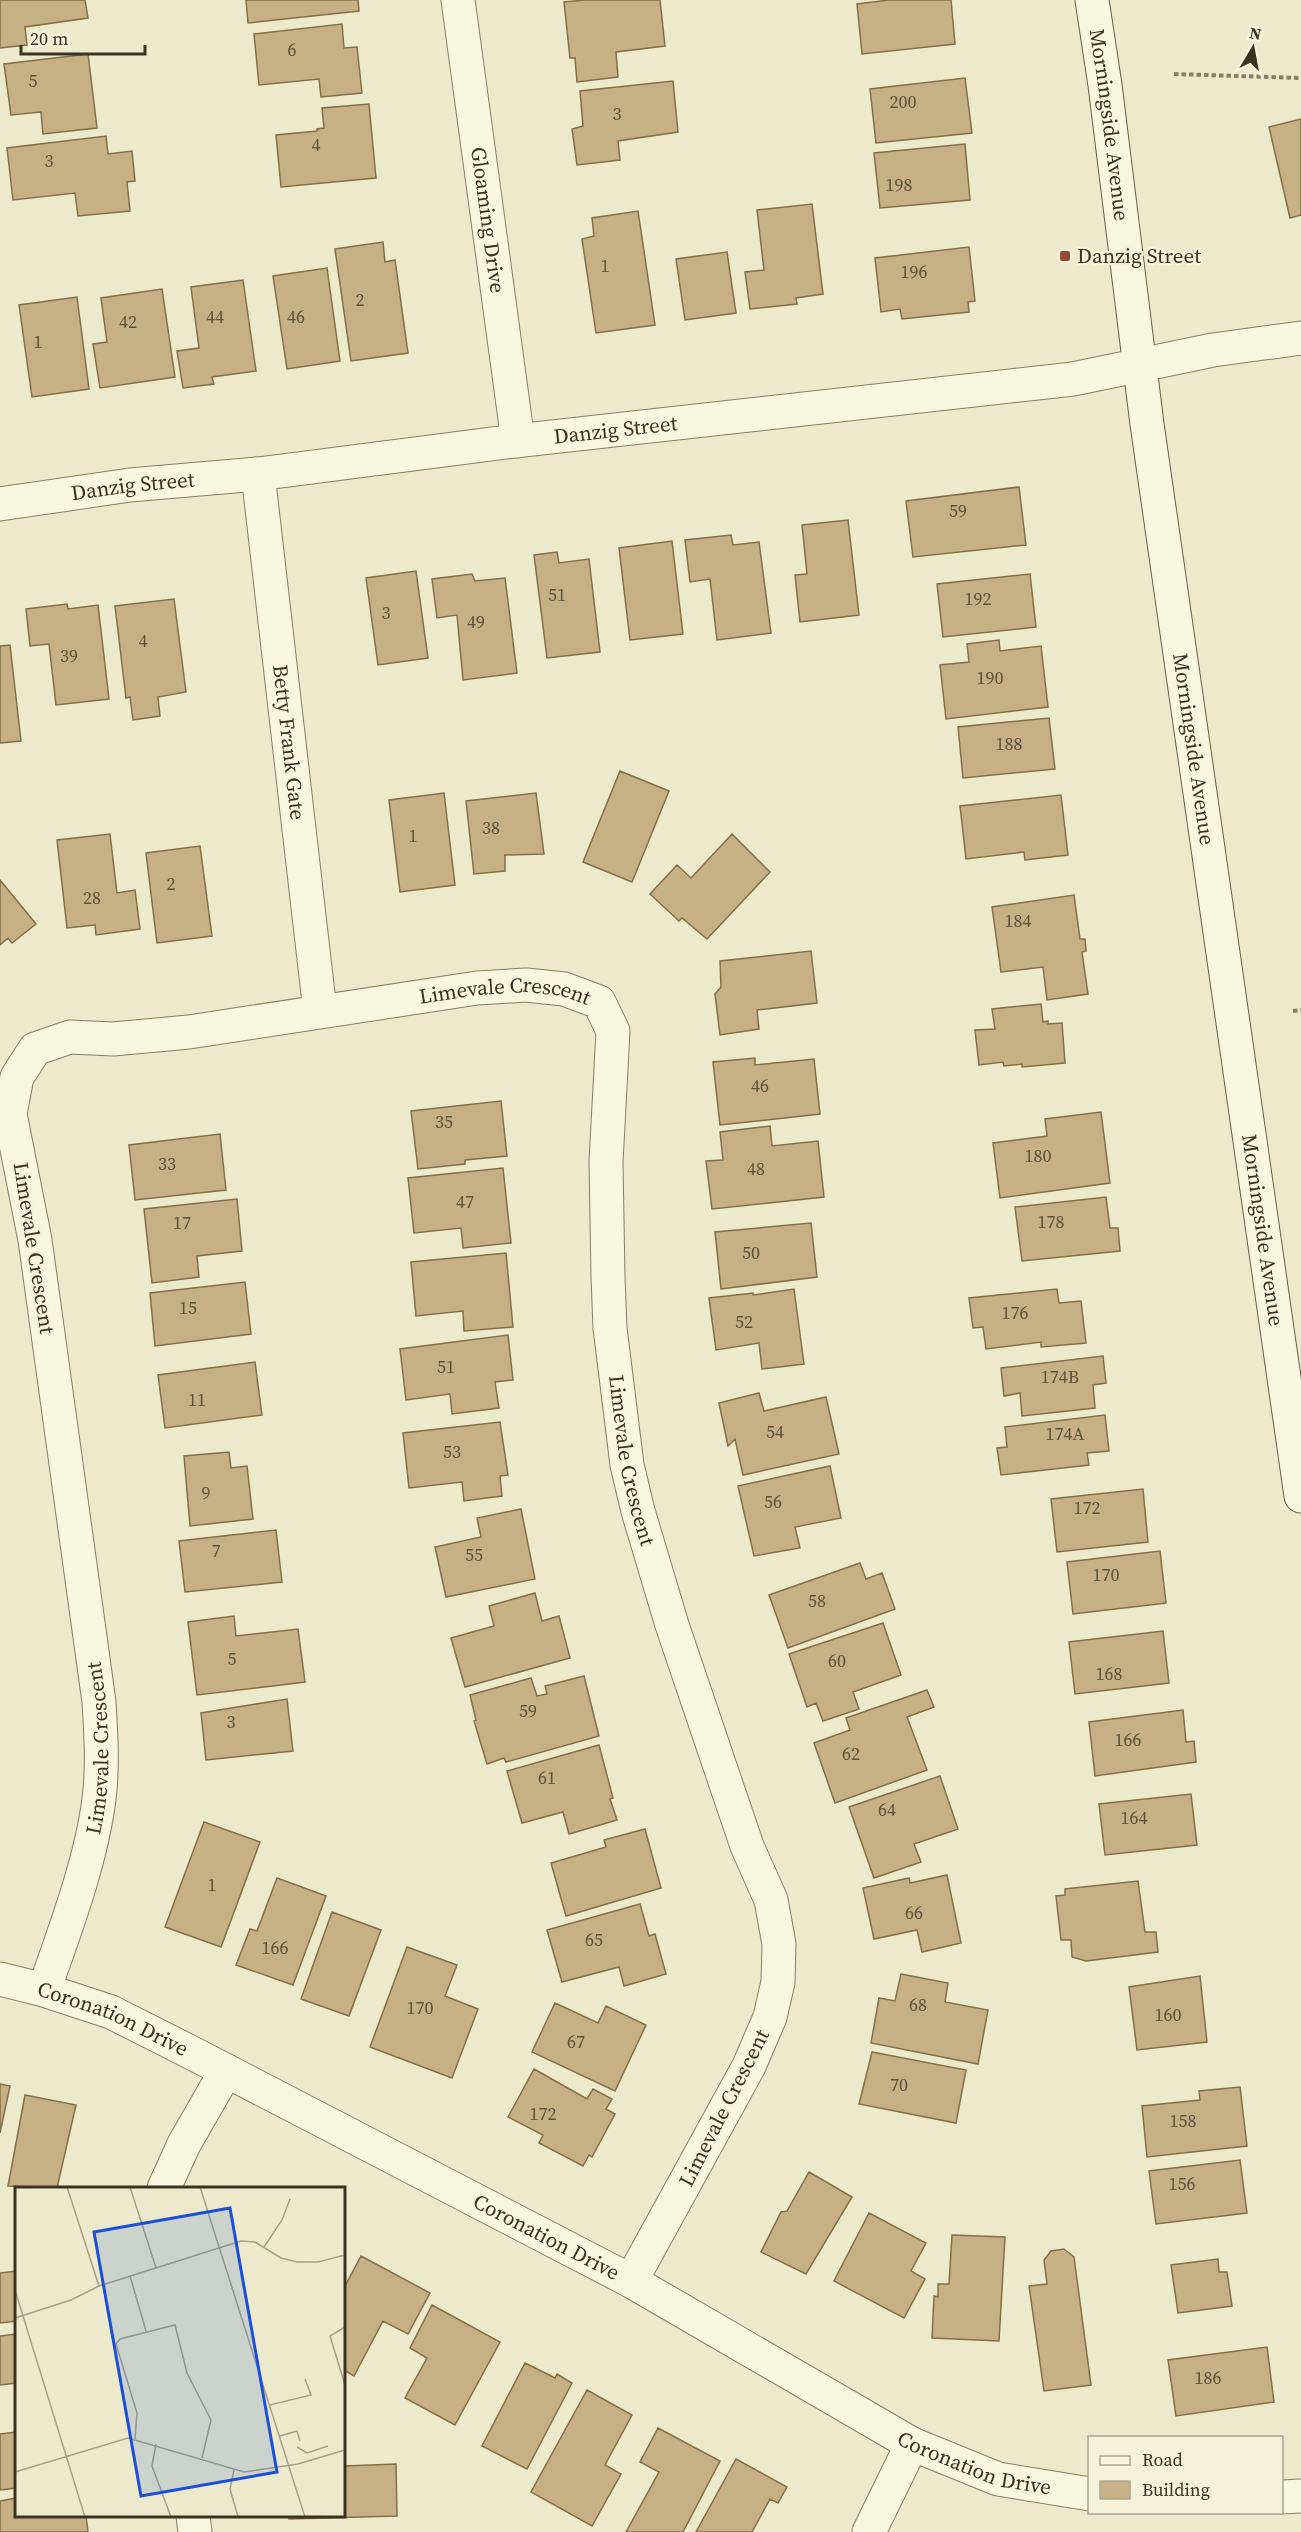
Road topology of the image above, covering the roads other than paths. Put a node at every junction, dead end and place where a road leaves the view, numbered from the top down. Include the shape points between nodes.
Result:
1 (458, 0) edge
2 (1092, 0) edge
3 (1301, 338) edge
4 (1140, 367) junction
5 (518, 441) junction
6 (258, 474) junction
7 (0, 504) edge
8 (320, 1011) junction
9 (1301, 1496) edge
10 (0, 1979) edge
11 (44, 1990) junction
12 (226, 2070) junction
13 (164, 2187) edge
14 (632, 2281) junction
15 (912, 2445) junction
16 (1088, 2494) edge
17 (1301, 2496) edge
18 (1283, 2497) edge
19 (193, 2517) edge
20 (195, 2532) edge
21 (869, 2532) edge

1 - 5 street, Gloaming Drive
2 - 4 street, Morningside Avenue
3 - 4 street, Danzig Street via 1213,350
4 - 5 street, Danzig Street via 1073,379
4 - 9 street, Morningside Avenue
5 - 6 street, Danzig Street
6 - 7 street, Danzig Street
6 - 8 street, Betty Frank Gate
8 - 11 street, Limevale Crescent via 189,1032 113,1039 70,1037 35,1050 17,1077 10,1114 35,1239 99,1702 102,1753 99,1798 90,1842
8 - 14 street, Limevale Crescent via 477,988 526,985 564,989 599,1002 612,1031 606,1162 608,1277 610,1328 627,1465 672,1625 747,1846 771,1900 779,1944 778,1982 770,2017 753,2056
10 - 11 street, Coronation Drive
11 - 12 street, Coronation Drive via 111,2012
12 - 13 street
12 - 14 street, Coronation Drive
14 - 15 street, Coronation Drive
15 - 16 street, Coronation Drive via 998,2479
15 - 21 street
17 - 18 street
19 - 20 street

